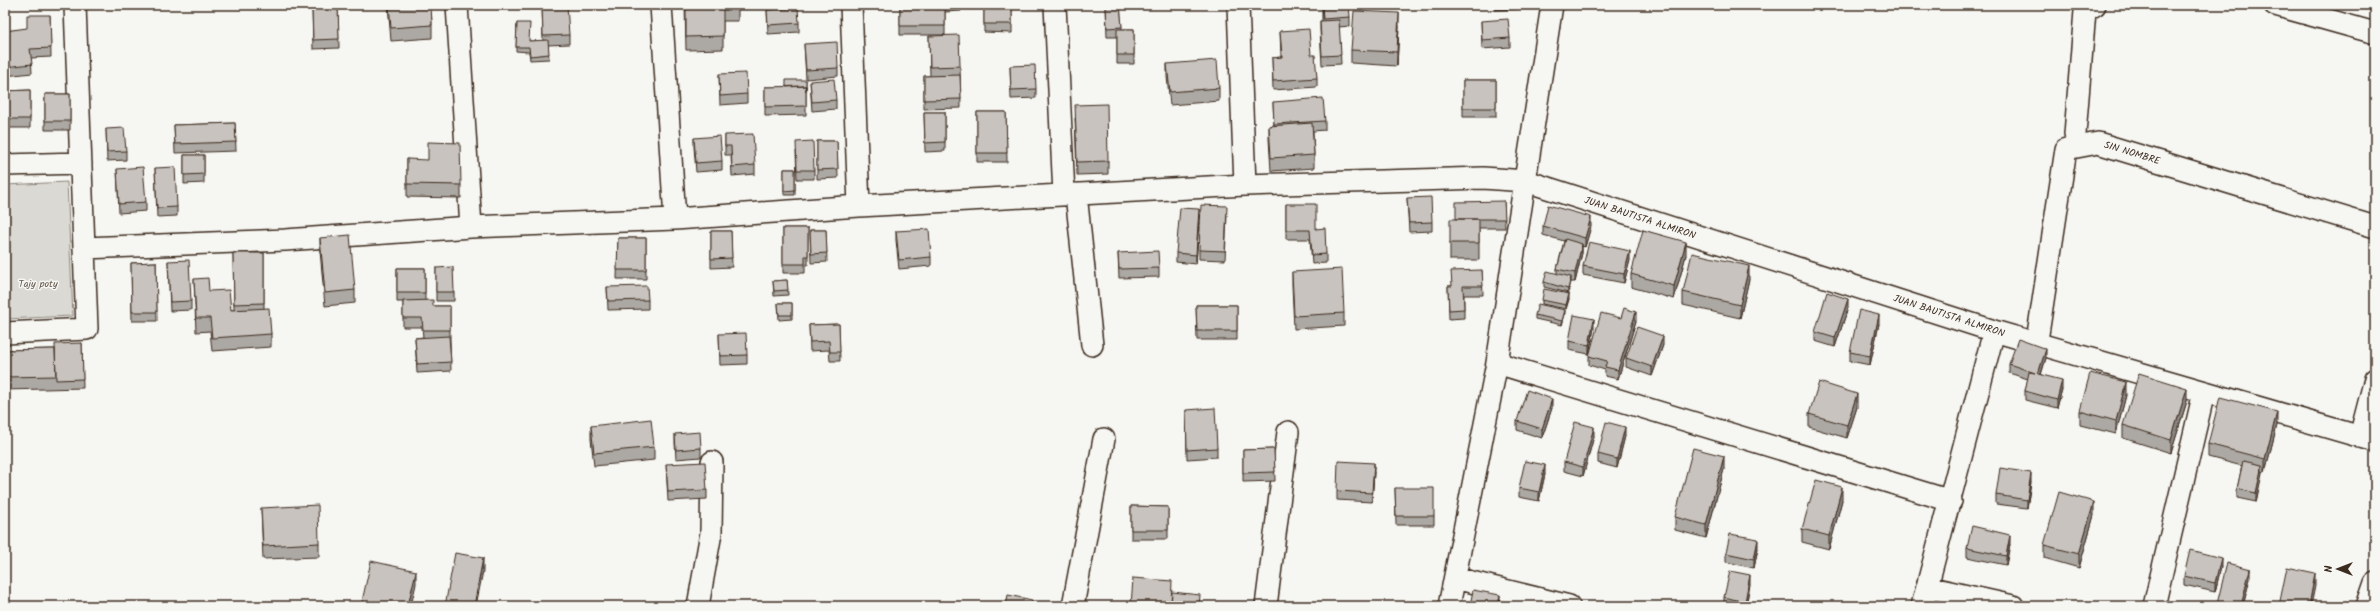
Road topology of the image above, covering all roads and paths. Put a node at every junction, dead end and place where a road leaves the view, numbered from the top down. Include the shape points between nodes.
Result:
1 (75, 5) edge
2 (457, 5) edge
3 (661, 5) edge
4 (851, 5) edge
5 (1055, 5) edge
6 (1238, 5) edge
7 (1552, 5) edge
8 (2095, 5) edge
9 (2275, 5) edge
10 (2375, 33) edge
11 (2075, 134) dead end
12 (81, 163) junction
13 (5, 165) edge
14 (1526, 181) junction
15 (1245, 186) junction
16 (1070, 195) junction
17 (859, 206) junction
18 (674, 220) junction
19 (471, 227) junction
20 (2375, 227) edge
21 (84, 248) junction
22 (1994, 331) junction
23 (5, 333) edge
24 (2038, 334) dead end
25 (1092, 345) dead end
26 (1497, 363) junction
27 (2375, 379) edge
28 (2204, 392) junction
29 (1288, 432) dead end
30 (1104, 439) dead end
31 (2367, 439) edge
32 (712, 462) dead end
33 (1951, 501) junction
34 (1455, 578) junction
35 (2375, 583) edge
36 (1925, 596) edge
37 (698, 606) edge
38 (1073, 606) edge
39 (1266, 606) edge
40 (1450, 606) edge
41 (1569, 606) edge
42 (2013, 606) edge
43 (2154, 606) edge
44 (2367, 606) edge

1 - 12 street
2 - 19 street
3 - 18 street
4 - 17 street
5 - 16 street
6 - 15 street
7 - 14 street
8 - 11 street via 2085,10
9 - 10 street
12 - 13 street
12 - 21 street
14 - 15 street, JUAN BAUTISTA ALMIRON via 1483,178
14 - 22 street, JUAN BAUTISTA ALMIRON
14 - 26 street
15 - 16 street, JUAN BAUTISTA ALMIRON
16 - 17 street, JUAN BAUTISTA ALMIRON
16 - 25 street
17 - 18 street, JUAN BAUTISTA ALMIRON
18 - 19 street, JUAN BAUTISTA ALMIRON
19 - 21 street, JUAN BAUTISTA ALMIRON via 285,240
20 - 24 street, SIN NOMBRE via 2098,143 2066,149
21 - 23 street via 87,329
22 - 28 street, JUAN BAUTISTA ALMIRON
22 - 33 street
26 - 33 street
26 - 34 street
27 - 31 street
28 - 31 street, JUAN BAUTISTA ALMIRON
28 - 43 street
29 - 39 street
30 - 38 street
32 - 37 street via 710,533
33 - 36 street
34 - 40 street
34 - 41 street
35 - 44 street
36 - 42 street

